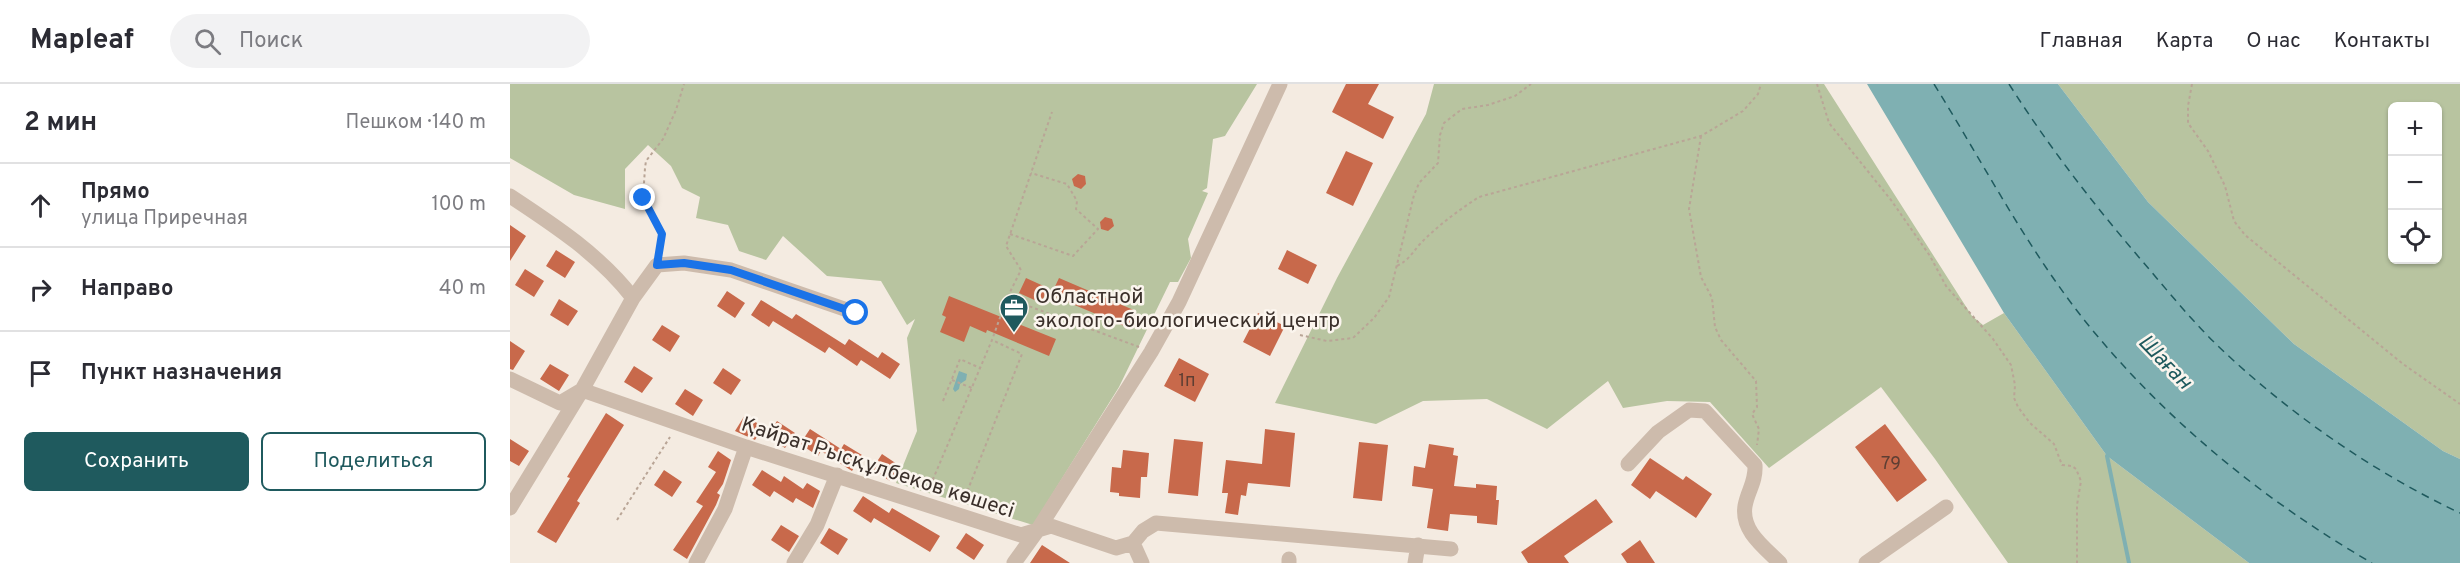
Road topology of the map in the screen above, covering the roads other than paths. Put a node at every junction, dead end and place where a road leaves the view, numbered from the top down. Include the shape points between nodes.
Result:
1 (1280, 84) edge
2 (510, 196) edge
3 (633, 298) junction
4 (856, 313) dead end
5 (510, 379) edge
6 (582, 390) junction
7 (746, 447) junction
8 (1628, 464) dead end
9 (837, 475) junction
10 (1946, 507) dead end
11 (510, 508) edge
12 (1037, 531) junction
13 (1133, 543) junction
14 (1418, 545) junction
15 (1451, 549) dead end
16 (696, 563) edge
17 (794, 563) edge
18 (1014, 563) edge
19 (1142, 563) edge
20 (1415, 563) edge
21 (1780, 563) edge
22 (1866, 563) edge

1 - 12 street via 1179,302
2 - 3 street via 564,232 619,280
3 - 4 street via 657,265 684,263 731,270
3 - 6 street
5 - 6 street via 560,403
6 - 7 street, Қайрат Рысқұлбеков көшесі
6 - 11 street
7 - 9 street, Қайрат Рысқұлбеков көшесі
7 - 16 street via 725,509
8 - 21 street via 1658,432 1689,410 1705,411 1755,465 1756,478 1745,505 1745,520 1753,536
9 - 12 street, Қайрат Рысқұлбеков көшесі via 1021,535
9 - 17 street via 817,525
10 - 22 street
12 - 13 street, Қайрат Рысқұлбеков көшесі via 1051,526 1116,548
12 - 18 street
13 - 14 street via 1155,523
13 - 19 street
14 - 15 street
14 - 20 street

